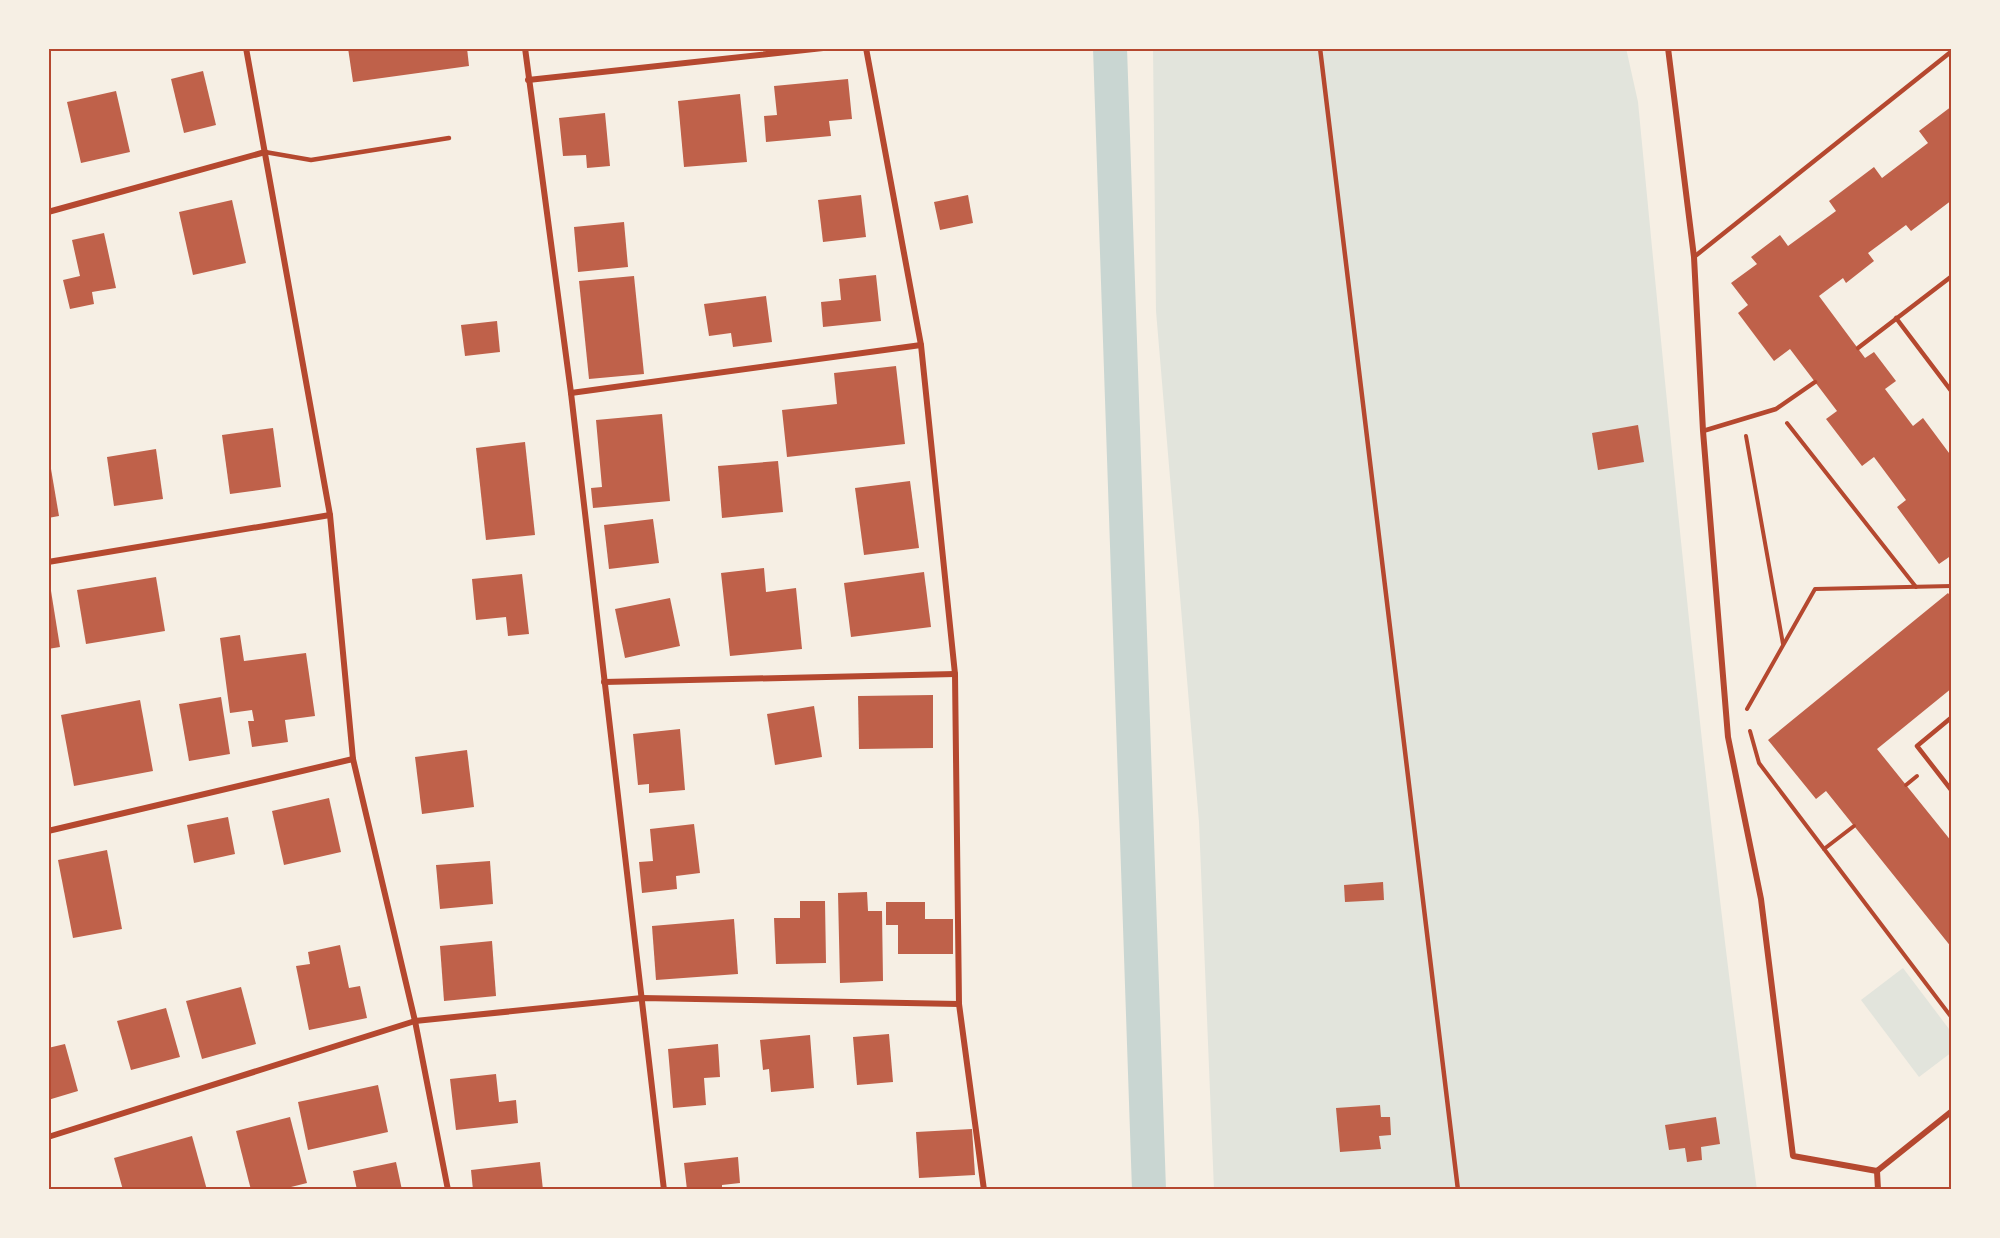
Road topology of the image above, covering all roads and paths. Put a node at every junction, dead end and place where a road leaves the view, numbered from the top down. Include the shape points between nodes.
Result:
1 (246, 48) edge
2 (525, 48) edge
3 (823, 48) edge
4 (866, 48) edge
5 (1320, 48) edge
6 (1668, 48) edge
7 (1952, 51) edge
8 (528, 80) junction
9 (450, 138) dead end
10 (265, 152) junction
11 (48, 212) edge
12 (1694, 257) junction
13 (1952, 276) edge
14 (1896, 318) junction
15 (921, 345) junction
16 (1858, 348) dead end
17 (1815, 382) dead end
18 (1952, 392) edge
19 (571, 393) junction
20 (1776, 409) junction
21 (1743, 419) junction
22 (1703, 431) junction
23 (330, 514) junction
24 (48, 562) edge
25 (1952, 586) edge
26 (1916, 587) junction
27 (1783, 645) junction
28 (955, 674) junction
29 (604, 682) junction
30 (1745, 713) dead end
31 (1952, 717) edge
32 (1748, 723) dead end
33 (353, 759) junction
34 (1952, 791) edge
35 (1854, 826) dead end
36 (48, 831) edge
37 (1824, 849) junction
38 (642, 998) junction
39 (959, 1004) junction
40 (1952, 1018) edge
41 (415, 1021) junction
42 (1952, 1111) edge
43 (48, 1137) edge
44 (1876, 1171) junction
45 (448, 1190) edge
46 (664, 1190) edge
47 (984, 1190) edge
48 (1458, 1190) edge
49 (1878, 1190) edge

1 - 10 street
2 - 8 street
3 - 8 street
4 - 15 street
5 - 48 lane
6 - 12 street
7 - 12 lane
8 - 19 street
9 - 10 lane via 311,160
10 - 11 street
10 - 23 street
12 - 22 street
13 - 14 lane
14 - 16 lane
14 - 18 lane
15 - 19 street
15 - 28 street
17 - 20 lane
19 - 29 street
20 - 21 lane
20 - 26 path
21 - 22 lane
21 - 27 path
22 - 44 street via 1728,737 1761,898 1793,1156
23 - 24 street
23 - 33 street
25 - 26 path
26 - 27 path via 1815,589
27 - 30 path
28 - 29 street
28 - 39 street
29 - 38 street
31 - 34 lane via 1917,746
32 - 37 path via 1758,763
33 - 36 street
33 - 41 street
35 - 37 path
37 - 40 path
38 - 39 street
38 - 41 street
38 - 46 street
39 - 47 street
41 - 43 street
41 - 45 street
42 - 44 street
44 - 49 street

